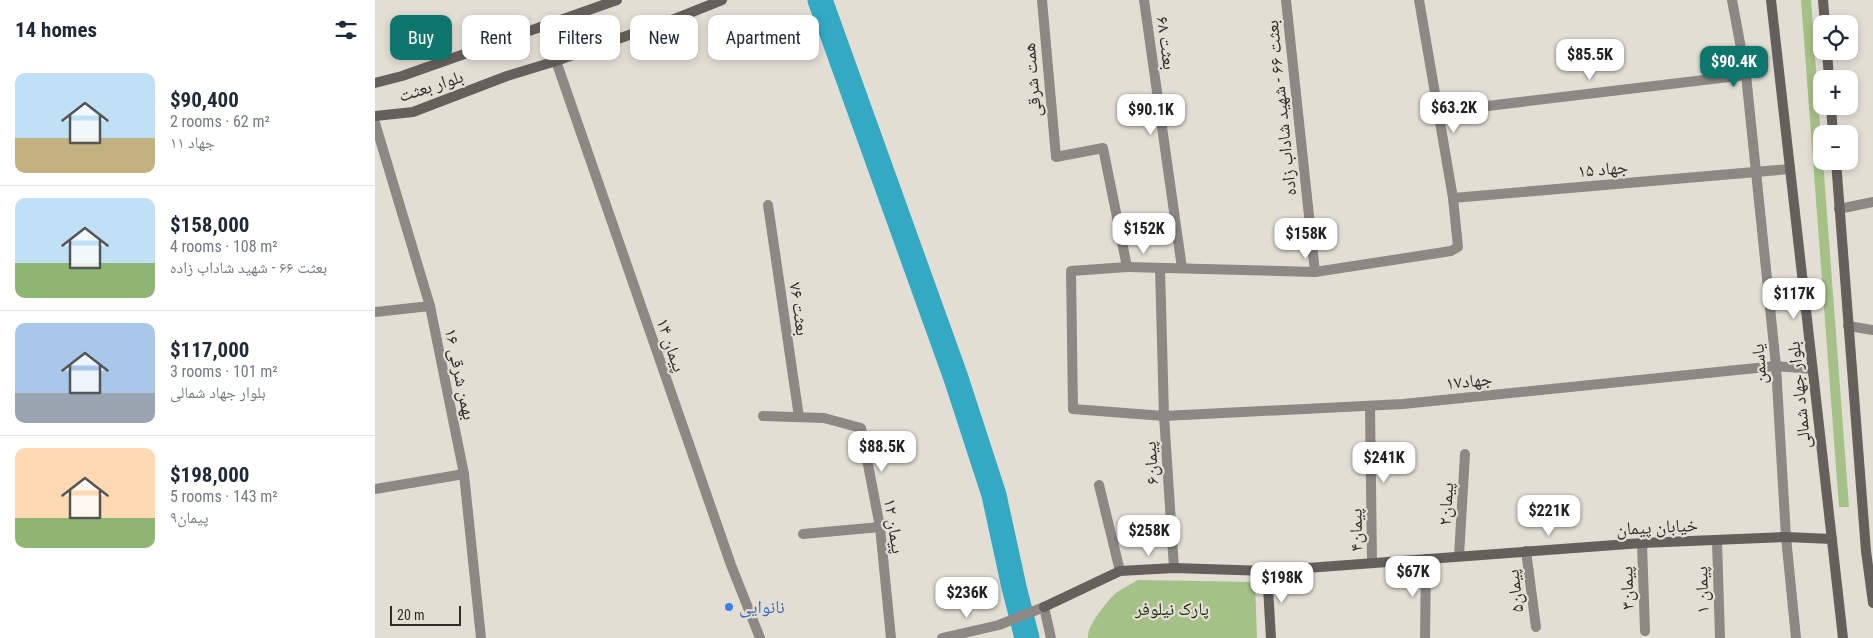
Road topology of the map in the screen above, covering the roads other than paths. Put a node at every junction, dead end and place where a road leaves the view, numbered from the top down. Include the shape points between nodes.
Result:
1 (617, 0) edge
2 (722, 0) edge
3 (1042, 0) edge
4 (1144, 0) edge
5 (1286, 0) edge
6 (1419, 0) edge
7 (1732, 0) edge
8 (1771, 0) edge
9 (1823, 0) edge
10 (1824, 15) edge
11 (556, 61) junction
12 (1746, 75) junction
13 (375, 83) edge
14 (1437, 112) junction
15 (375, 116) edge
16 (375, 123) edge
17 (1790, 169) junction
18 (1837, 170) edge
19 (1755, 173) junction
20 (1453, 198) junction
21 (1873, 202) edge
22 (768, 205) dead end
23 (1839, 209) junction
24 (1127, 267) junction
25 (1161, 268) junction
26 (1182, 268) junction
27 (1315, 272) junction
28 (430, 306) junction
29 (375, 312) edge
30 (1848, 326) junction
31 (1873, 330) edge
32 (1776, 366) junction
33 (1812, 369) junction
34 (1371, 406) junction
35 (763, 416) dead end
36 (1164, 416) junction
37 (799, 417) junction
38 (1465, 454) dead end
39 (464, 474) junction
40 (1099, 485) dead end
41 (375, 489) edge
42 (880, 526) junction
43 (803, 534) dead end
44 (1786, 537) junction
45 (1831, 539) junction
46 (1717, 541) junction
47 (1642, 543) junction
48 (1526, 551) junction
49 (1869, 551) edge
50 (1459, 556) junction
51 (1426, 559) junction
52 (1372, 563) junction
53 (1174, 568) junction
54 (1267, 570) junction
55 (1120, 571) junction
56 (1873, 603) edge
57 (1044, 607) junction
58 (1535, 627) dead end
59 (1645, 631) dead end
60 (481, 638) edge
61 (760, 638) edge
62 (891, 638) edge
63 (942, 638) edge
64 (1051, 638) edge
65 (1271, 638) edge
66 (1425, 638) edge
67 (1720, 638) edge
68 (1797, 638) edge
69 (1843, 638) edge

1 - 13 street, بلوار بعثت
2 - 11 street, بلوار بعثت
3 - 24 street, همت شرقی via 1056,157 1103,148
4 - 26 street, بعثت ۶۸
5 - 27 street, بعثت ۶۶ - شهید شاداب زاده
6 - 14 street
7 - 12 street, یاسمن
8 - 17 street, بلوار جهاد شمالی
9 - 10 street
11 - 15 street, بلوار بعثت via 413,112
11 - 61 street, پیمان ۱۴ via 731,565
12 - 14 street
12 - 19 street, یاسمن
14 - 20 street
16 - 28 street, بهمن شرقی ۱۶
17 - 19 street, جهاد ۱۵
17 - 33 street, بلوار جهاد شمالی
18 - 23 street
19 - 20 street, جهاد ۱۵
19 - 32 street, یاسمن
20 - 27 street via 1459,241 1458,247 1451,251
21 - 23 street
22 - 37 street, بعثت ۷۶
23 - 30 street
24 - 25 street
24 - 36 street, جهاد۱۷ via 1071,271 1073,409
25 - 26 street
25 - 36 street, پیمان۶
26 - 27 street
28 - 29 street
28 - 39 street, بهمن شرقی ۱۶
30 - 31 street
30 - 49 street
32 - 33 street, جهاد۱۷
32 - 34 street, جهاد۱۷
32 - 44 street, یاسمن
33 - 45 street, بلوار جهاد شمالی
34 - 36 street, جهاد۱۷
34 - 52 street, پیمان۴
35 - 37 street, پیمان ۱۲
36 - 53 street, پیمان۶
37 - 42 street, پیمان ۱۲ via 825,418 861,428
38 - 50 street, پیمان۲
39 - 41 street
39 - 60 street, بهمن شرقی ۱۶
40 - 55 street
42 - 43 street
42 - 62 street, پیمان ۱۲
44 - 45 street, خیابان پیمان
44 - 46 street, خیابان پیمان
44 - 68 street, یاسمن
45 - 69 street, بلوار جهاد شمالی
46 - 47 street, خیابان پیمان
46 - 67 street, پیمان ۱
47 - 48 street, خیابان پیمان
47 - 59 street, پیمان۳
48 - 50 street, خیابان پیمان
48 - 58 street, پیمان۵
49 - 56 street
50 - 51 street, خیابان پیمان
51 - 52 street, خیابان پیمان
51 - 66 street
52 - 54 street, خیابان پیمان
53 - 54 street, خیابان پیمان
53 - 55 street, خیابان پیمان
54 - 65 street
55 - 57 street, خیابان پیمان
57 - 63 street via 999,625
57 - 64 street

